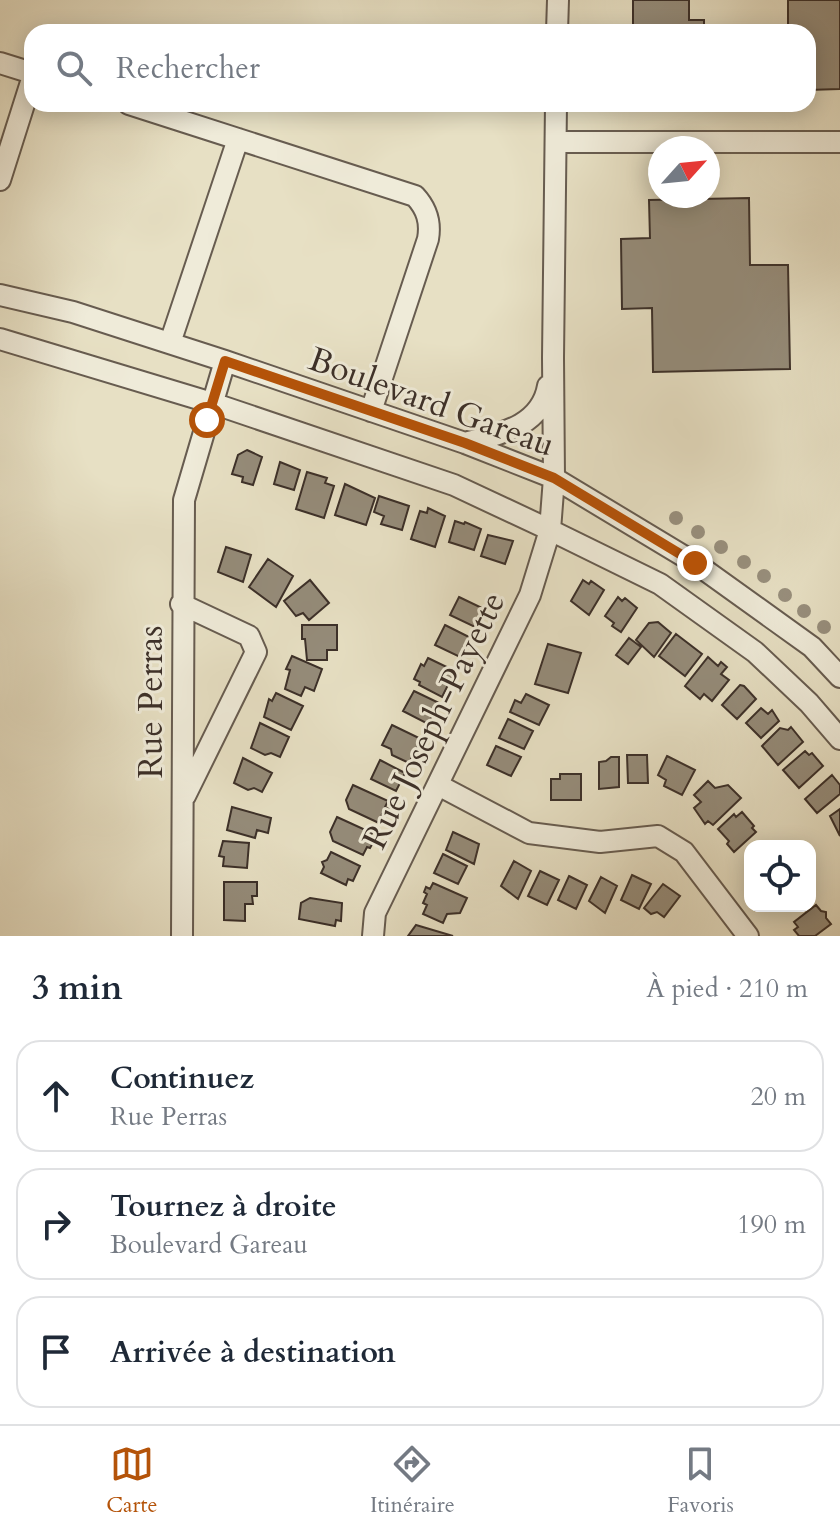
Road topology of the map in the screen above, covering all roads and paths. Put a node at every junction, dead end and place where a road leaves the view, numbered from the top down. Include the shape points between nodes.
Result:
1 (558, 0) edge
2 (557, 24) edge
3 (0, 63) edge
4 (24, 70) edge
5 (24, 104) edge
6 (154, 112) edge
7 (556, 112) edge
8 (238, 139) junction
9 (556, 142) junction
10 (840, 142) edge
11 (0, 180) edge
12 (0, 295) edge
13 (0, 339) edge
14 (170, 343) junction
15 (553, 358) junction
16 (225, 361) junction
17 (212, 403) junction
18 (371, 411) junction
19 (465, 443) junction
20 (554, 478) junction
21 (550, 530) junction
22 (181, 604) junction
23 (840, 677) edge
24 (840, 739) edge
25 (438, 785) junction
26 (183, 800) junction
27 (182, 936) edge
28 (373, 936) edge
29 (748, 936) edge

1 - 2 street
3 - 4 street
5 - 11 street
6 - 8 street
7 - 9 street
8 - 14 street
8 - 18 street via 415,196 427,214 428,239
9 - 10 street
9 - 15 street
12 - 14 street, Boulevard Gareau
13 - 17 street
14 - 16 street, Boulevard Gareau
15 - 19 street via 546,399 537,412 510,431
15 - 20 street, Rue Joseph-Payette
16 - 17 street, Rue Perras
16 - 18 street, Boulevard Gareau
17 - 21 street via 454,485
17 - 22 street, Rue Perras via 184,500
18 - 19 street, Boulevard Gareau
19 - 20 street, Boulevard Gareau
20 - 21 street, Rue Joseph-Payette
20 - 23 street, Boulevard Gareau via 695,563 812,647
21 - 24 street via 660,584 755,652
21 - 25 street, Rue Joseph-Payette via 530,595
22 - 26 street, Rue Perras
22 - 26 street, Rue Perras via 249,636 256,652
25 - 28 street, Rue Joseph-Payette via 375,913
25 - 29 street via 529,833 600,842 658,836 684,852
26 - 27 street, Rue Perras

